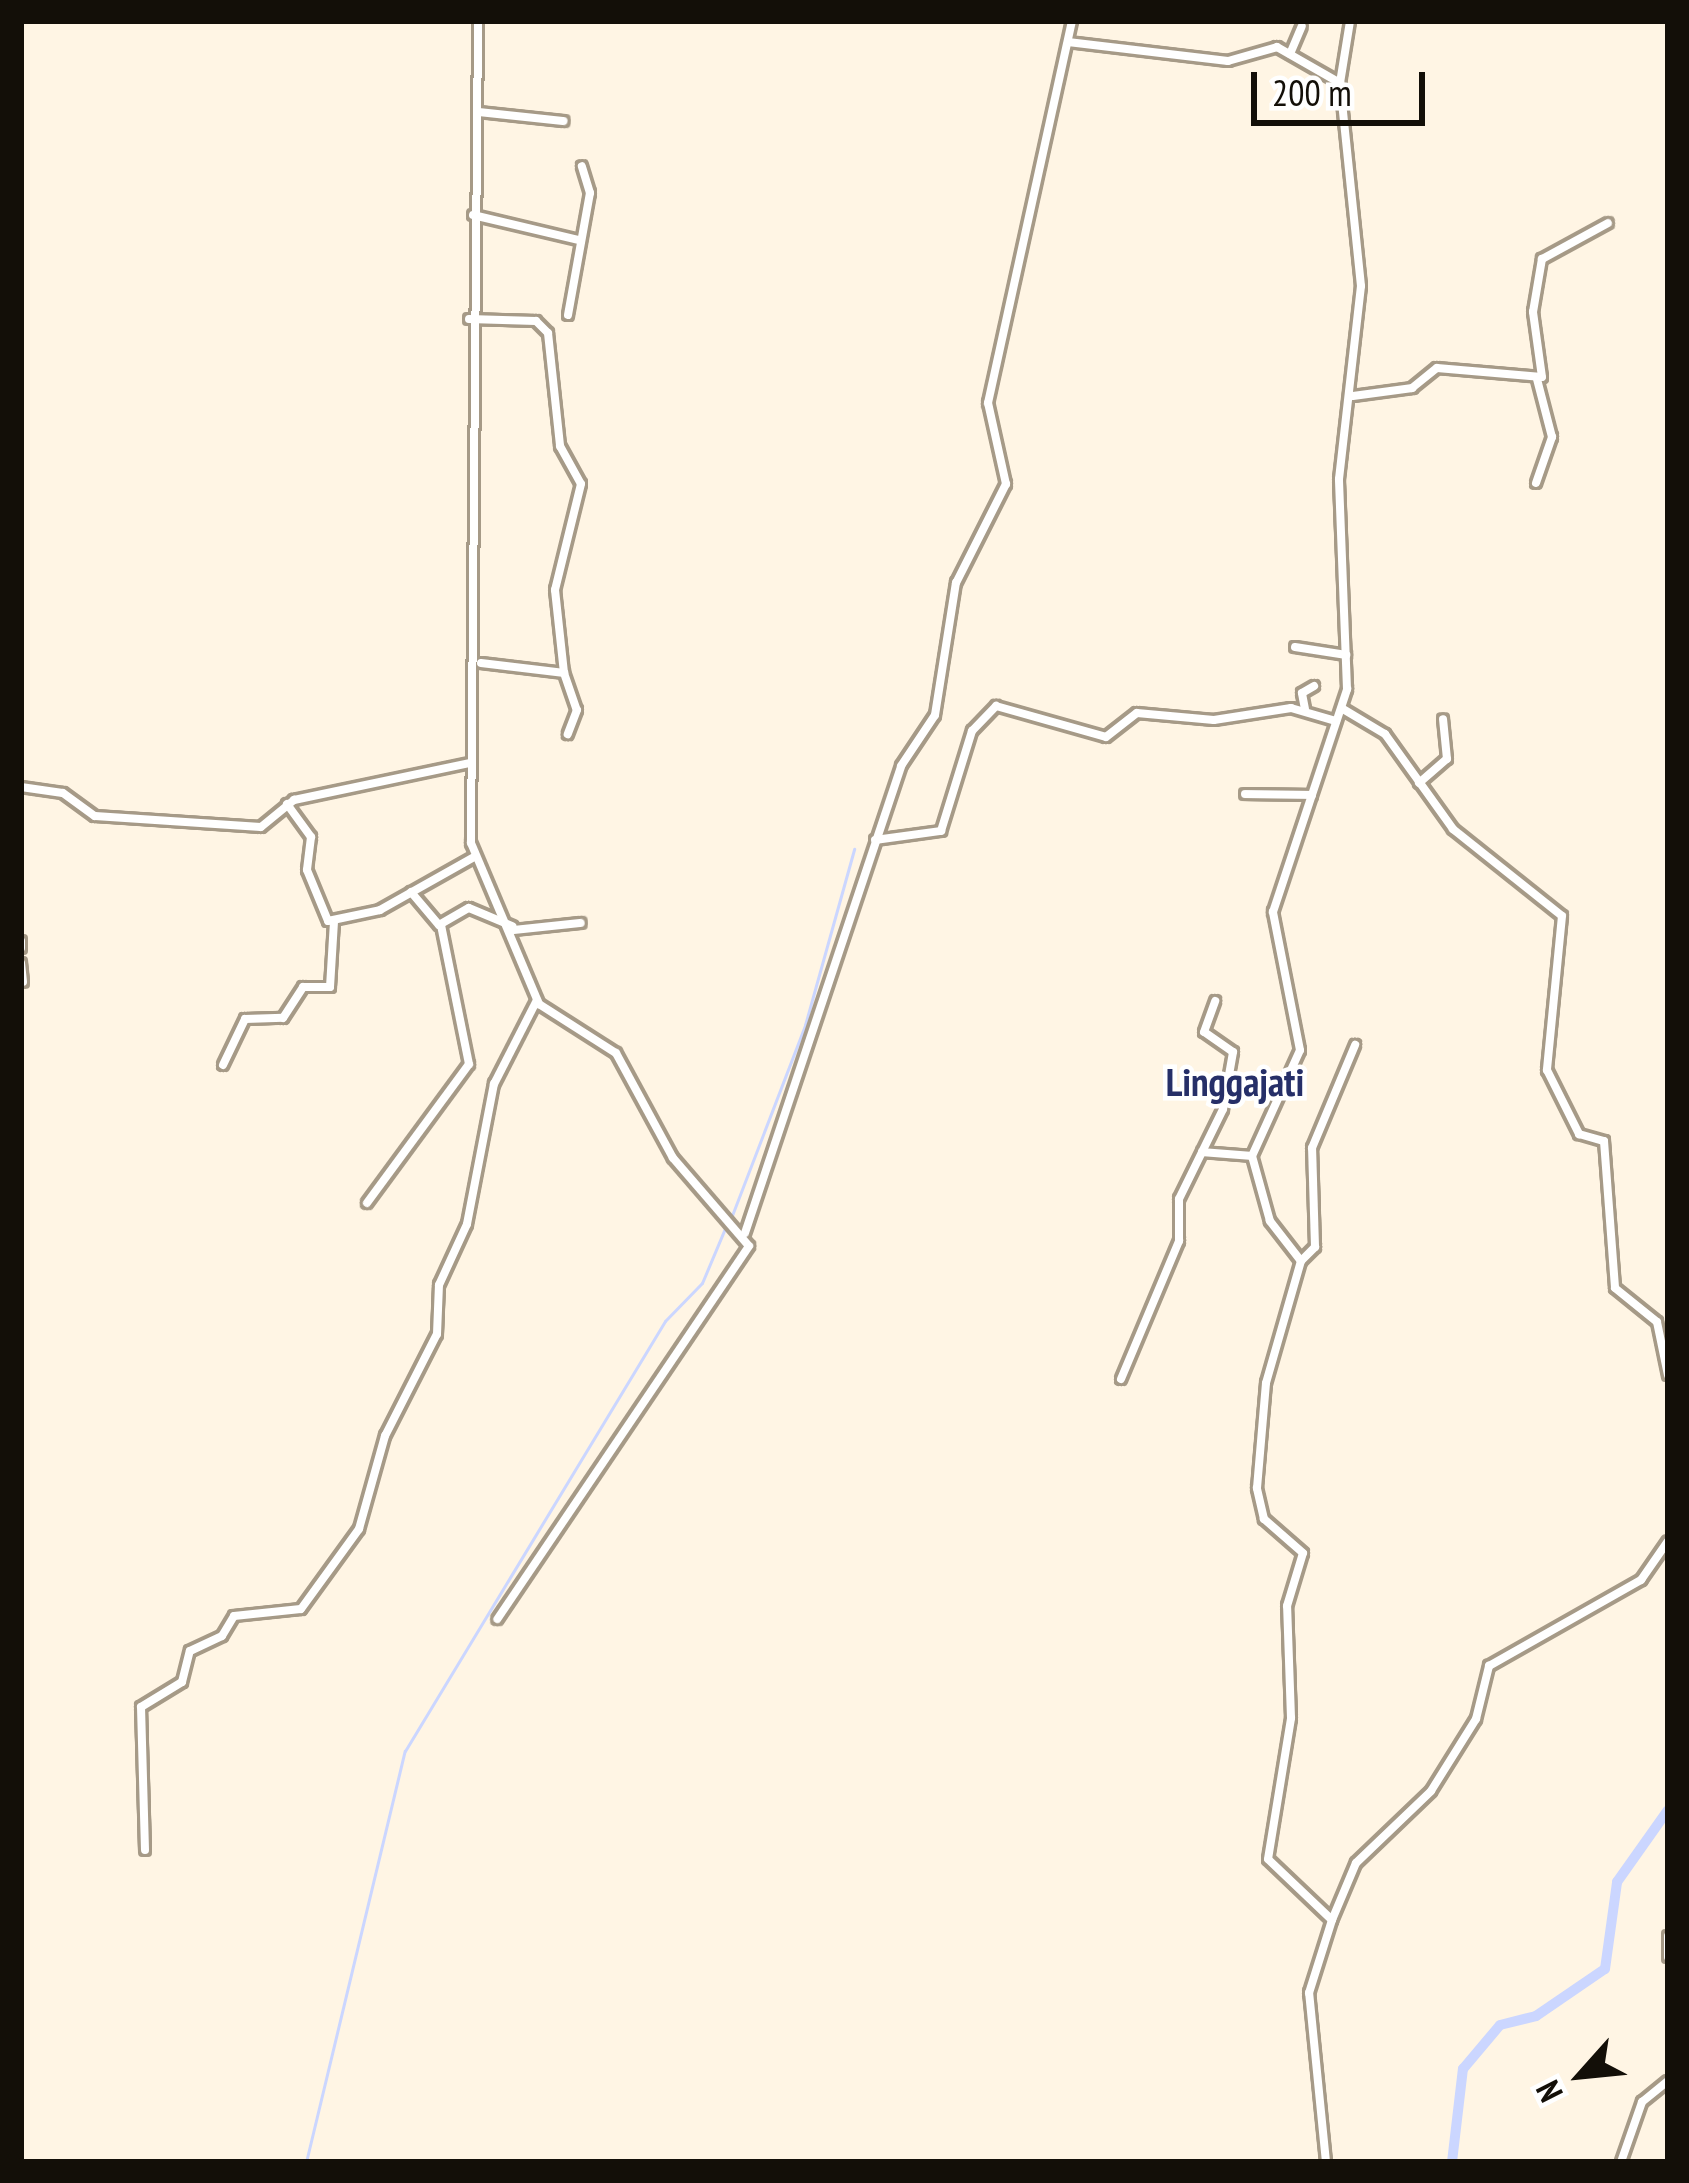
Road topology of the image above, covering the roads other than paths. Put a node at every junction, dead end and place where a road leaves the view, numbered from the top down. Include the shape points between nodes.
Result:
1 (478, 21) edge
2 (1072, 21) edge
3 (1350, 21) edge
4 (1302, 26) dead end
5 (1068, 42) junction
6 (1290, 54) junction
7 (1340, 83) junction
8 (478, 112) junction
9 (564, 122) dead end
10 (582, 166) dead end
11 (473, 214) junction
12 (1608, 223) dead end
13 (578, 240) junction
14 (568, 315) dead end
15 (469, 319) junction
16 (1537, 379) junction
17 (1353, 396) junction
18 (1536, 483) dead end
19 (1295, 647) dead end
20 (1346, 655) junction
21 (481, 663) junction
22 (564, 673) junction
23 (1314, 686) dead end
24 (1305, 709) junction
25 (1343, 709) junction
26 (1443, 719) dead end
27 (1336, 721) junction
28 (568, 734) dead end
29 (469, 764) junction
30 (1419, 783) junction
31 (21, 788) edge
32 (1245, 794) dead end
33 (1312, 795) junction
34 (287, 804) junction
35 (875, 840) junction
36 (474, 856) junction
37 (411, 892) junction
38 (334, 921) junction
39 (580, 923) dead end
40 (441, 925) junction
41 (512, 928) junction
42 (21, 963) edge
43 (23, 982) edge
44 (537, 1000) junction
45 (1215, 1001) dead end
46 (1355, 1045) dead end
47 (223, 1065) dead end
48 (1202, 1152) junction
49 (1252, 1156) junction
50 (367, 1203) dead end
51 (745, 1233) junction
52 (1300, 1261) junction
53 (1668, 1375) edge
54 (1121, 1379) dead end
55 (1668, 1541) edge
56 (1664, 1562) edge
57 (497, 1619) dead end
58 (145, 1850) dead end
59 (1332, 1920) junction
60 (1668, 1936) edge
61 (1668, 1957) edge
62 (1668, 2081) edge
63 (1326, 2162) edge
64 (1621, 2162) edge

1 - 8 street
2 - 5 street
3 - 7 street
4 - 6 street
5 - 6 street via 1228,61 1277,47
5 - 35 street via 988,403 1006,484 956,583 935,715
6 - 7 street
7 - 17 street via 1361,286
8 - 9 street
8 - 11 street
10 - 13 street via 591,187
11 - 13 street
11 - 15 street
12 - 16 street via 1542,260
13 - 14 street
15 - 21 street via 466,602
15 - 22 street via 536,321 548,333 560,446 581,484 554,590
16 - 17 street via 1437,368 1410,388
16 - 18 street via 1552,437
17 - 20 street via 1339,478
19 - 20 street
20 - 25 street
21 - 22 street
21 - 29 street
22 - 28 street via 577,710
23 - 24 street via 1302,693
24 - 27 street
24 - 35 street via 1214,720 1137,713 1106,737 995,706 972,731 941,831
25 - 27 street
25 - 30 street via 1379,728
26 - 30 street via 1448,759
27 - 33 street
29 - 34 street
29 - 36 street
30 - 53 street via 1453,829 1562,916 1547,1070 1580,1135 1604,1141 1613,1282 1625,1306 1657,1322
31 - 34 street via 58,792 95,816 169,823 261,827
32 - 33 street
33 - 49 street via 1273,912 1298,1060
34 - 38 street via 311,837 308,870
35 - 51 street
36 - 37 street
36 - 41 street
37 - 38 street
37 - 40 street
38 - 47 street via 331,987 303,987 283,1018 244,1019
39 - 41 street
40 - 41 street via 472,908
40 - 50 street via 469,1064
41 - 44 street
42 - 43 street
44 - 51 street via 616,1053 664,1145
44 - 58 street via 494,1084 467,1224 439,1285 437,1334 385,1436 359,1529 301,1609 234,1616 222,1636 190,1651 182,1682 141,1706
45 - 48 street via 1204,1032 1233,1052
46 - 52 street via 1312,1148 1315,1247
48 - 49 street
48 - 54 street
49 - 52 street via 1270,1221
51 - 57 street via 748,1251 665,1382
52 - 59 street via 1266,1382 1258,1465 1264,1520 1303,1552 1287,1606 1291,1718 1268,1858
55 - 56 street
56 - 59 street via 1551,1640 1489,1666 1476,1719 1431,1791 1358,1859
59 - 63 street via 1309,1993
60 - 61 street
62 - 64 street via 1642,2102

